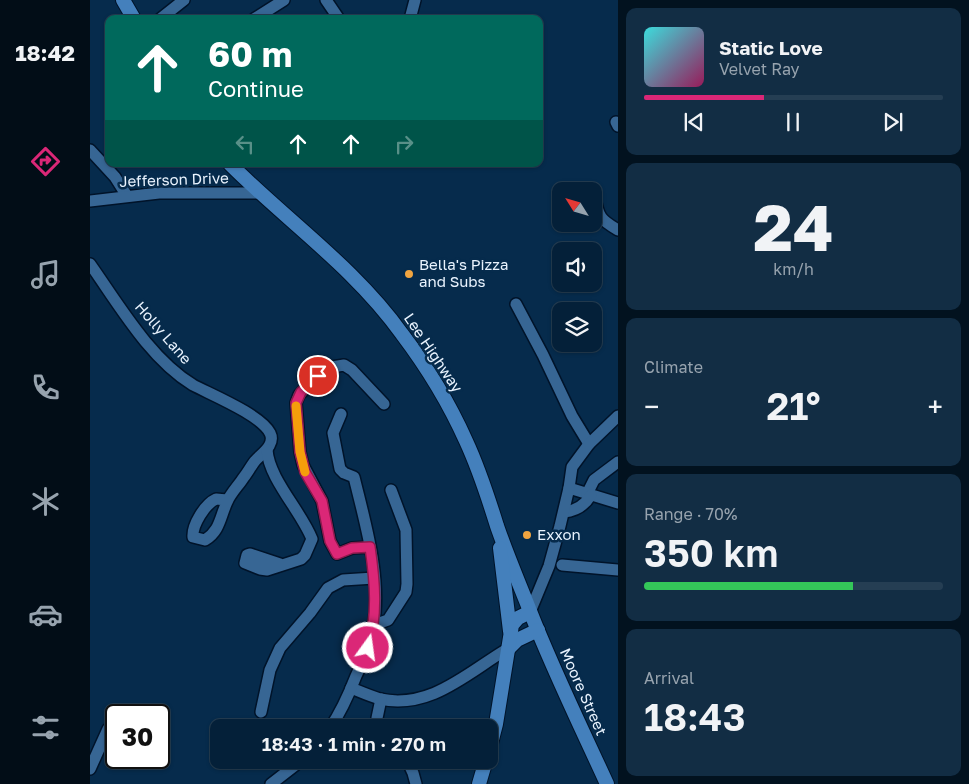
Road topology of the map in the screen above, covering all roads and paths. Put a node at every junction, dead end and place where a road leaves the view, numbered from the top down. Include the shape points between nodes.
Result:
1 (123, 0) edge
2 (184, 0) edge
3 (284, 0) edge
4 (326, 0) edge
5 (415, 0) edge
6 (132, 15) edge
7 (165, 15) edge
8 (260, 15) edge
9 (333, 15) edge
10 (411, 15) edge
11 (90, 150) edge
12 (105, 166) edge
13 (106, 167) edge
14 (233, 167) edge
15 (260, 193) junction
16 (127, 196) junction
17 (90, 201) edge
18 (602, 219) edge
19 (618, 230) edge
20 (90, 264) edge
21 (516, 304) dead end
22 (384, 404) dead end
23 (341, 414) dead end
24 (618, 416) edge
25 (589, 444) junction
26 (267, 450) junction
27 (618, 462) edge
28 (569, 488) junction
29 (391, 490) dead end
30 (589, 494) junction
31 (227, 500) dead end
32 (618, 503) edge
33 (564, 512) junction
34 (498, 526) junction
35 (370, 547) junction
36 (280, 564) dead end
37 (562, 565) dead end
38 (618, 570) edge
39 (374, 578) junction
40 (530, 612) junction
41 (374, 625) junction
42 (538, 630) junction
43 (510, 632) junction
44 (509, 648) junction
45 (351, 688) junction
46 (381, 699) junction
47 (261, 712) dead end
48 (335, 719) edge
49 (377, 719) edge
50 (497, 719) edge
51 (105, 736) edge
52 (90, 769) edge
53 (290, 769) edge
54 (411, 769) edge
55 (483, 769) edge
56 (271, 784) edge
57 (416, 784) edge
58 (479, 784) edge
59 (607, 784) edge

1 - 6 main road
2 - 7 street
3 - 8 street
4 - 9 street
5 - 10 street
11 - 12 street
13 - 16 street
14 - 15 main road, Lee Highway
15 - 16 street, Jefferson Drive via 179,192
15 - 34 main road, Lee Highway via 352,276 401,332 450,407 483,481
16 - 17 street, Jefferson Drive
18 - 19 street
20 - 26 street, Holly Lane via 139,332 172,368 194,385 254,418 270,432
21 - 25 street
22 - 35 street via 344,365 332,367 318,376 301,392 296,403 303,465 322,501 331,544 337,554 352,548
23 - 35 street via 332,433 340,469 354,478
24 - 25 street
25 - 28 street via 572,467
26 - 31 street
26 - 36 street via 277,479 312,539 306,555 294,562
27 - 30 street via 594,480
28 - 30 street
28 - 33 street
29 - 41 street via 406,530 408,584 388,620
30 - 32 street
30 - 33 street via 587,503
33 - 40 street via 549,566
34 - 40 main road, Lee Highway
34 - 43 main road
35 - 39 street
37 - 38 street
39 - 41 street
39 - 47 street via 342,580 328,588 280,648 270,670
40 - 42 main road, Moore Street
40 - 43 main road via 512,624
41 - 45 street
42 - 44 main road via 517,640
42 - 59 main road, Moore Street
43 - 44 main road
44 - 46 street via 438,693 408,700
44 - 50 main road
45 - 46 street
45 - 48 street
46 - 49 street
51 - 52 street
53 - 56 street
54 - 57 street
55 - 58 main road

